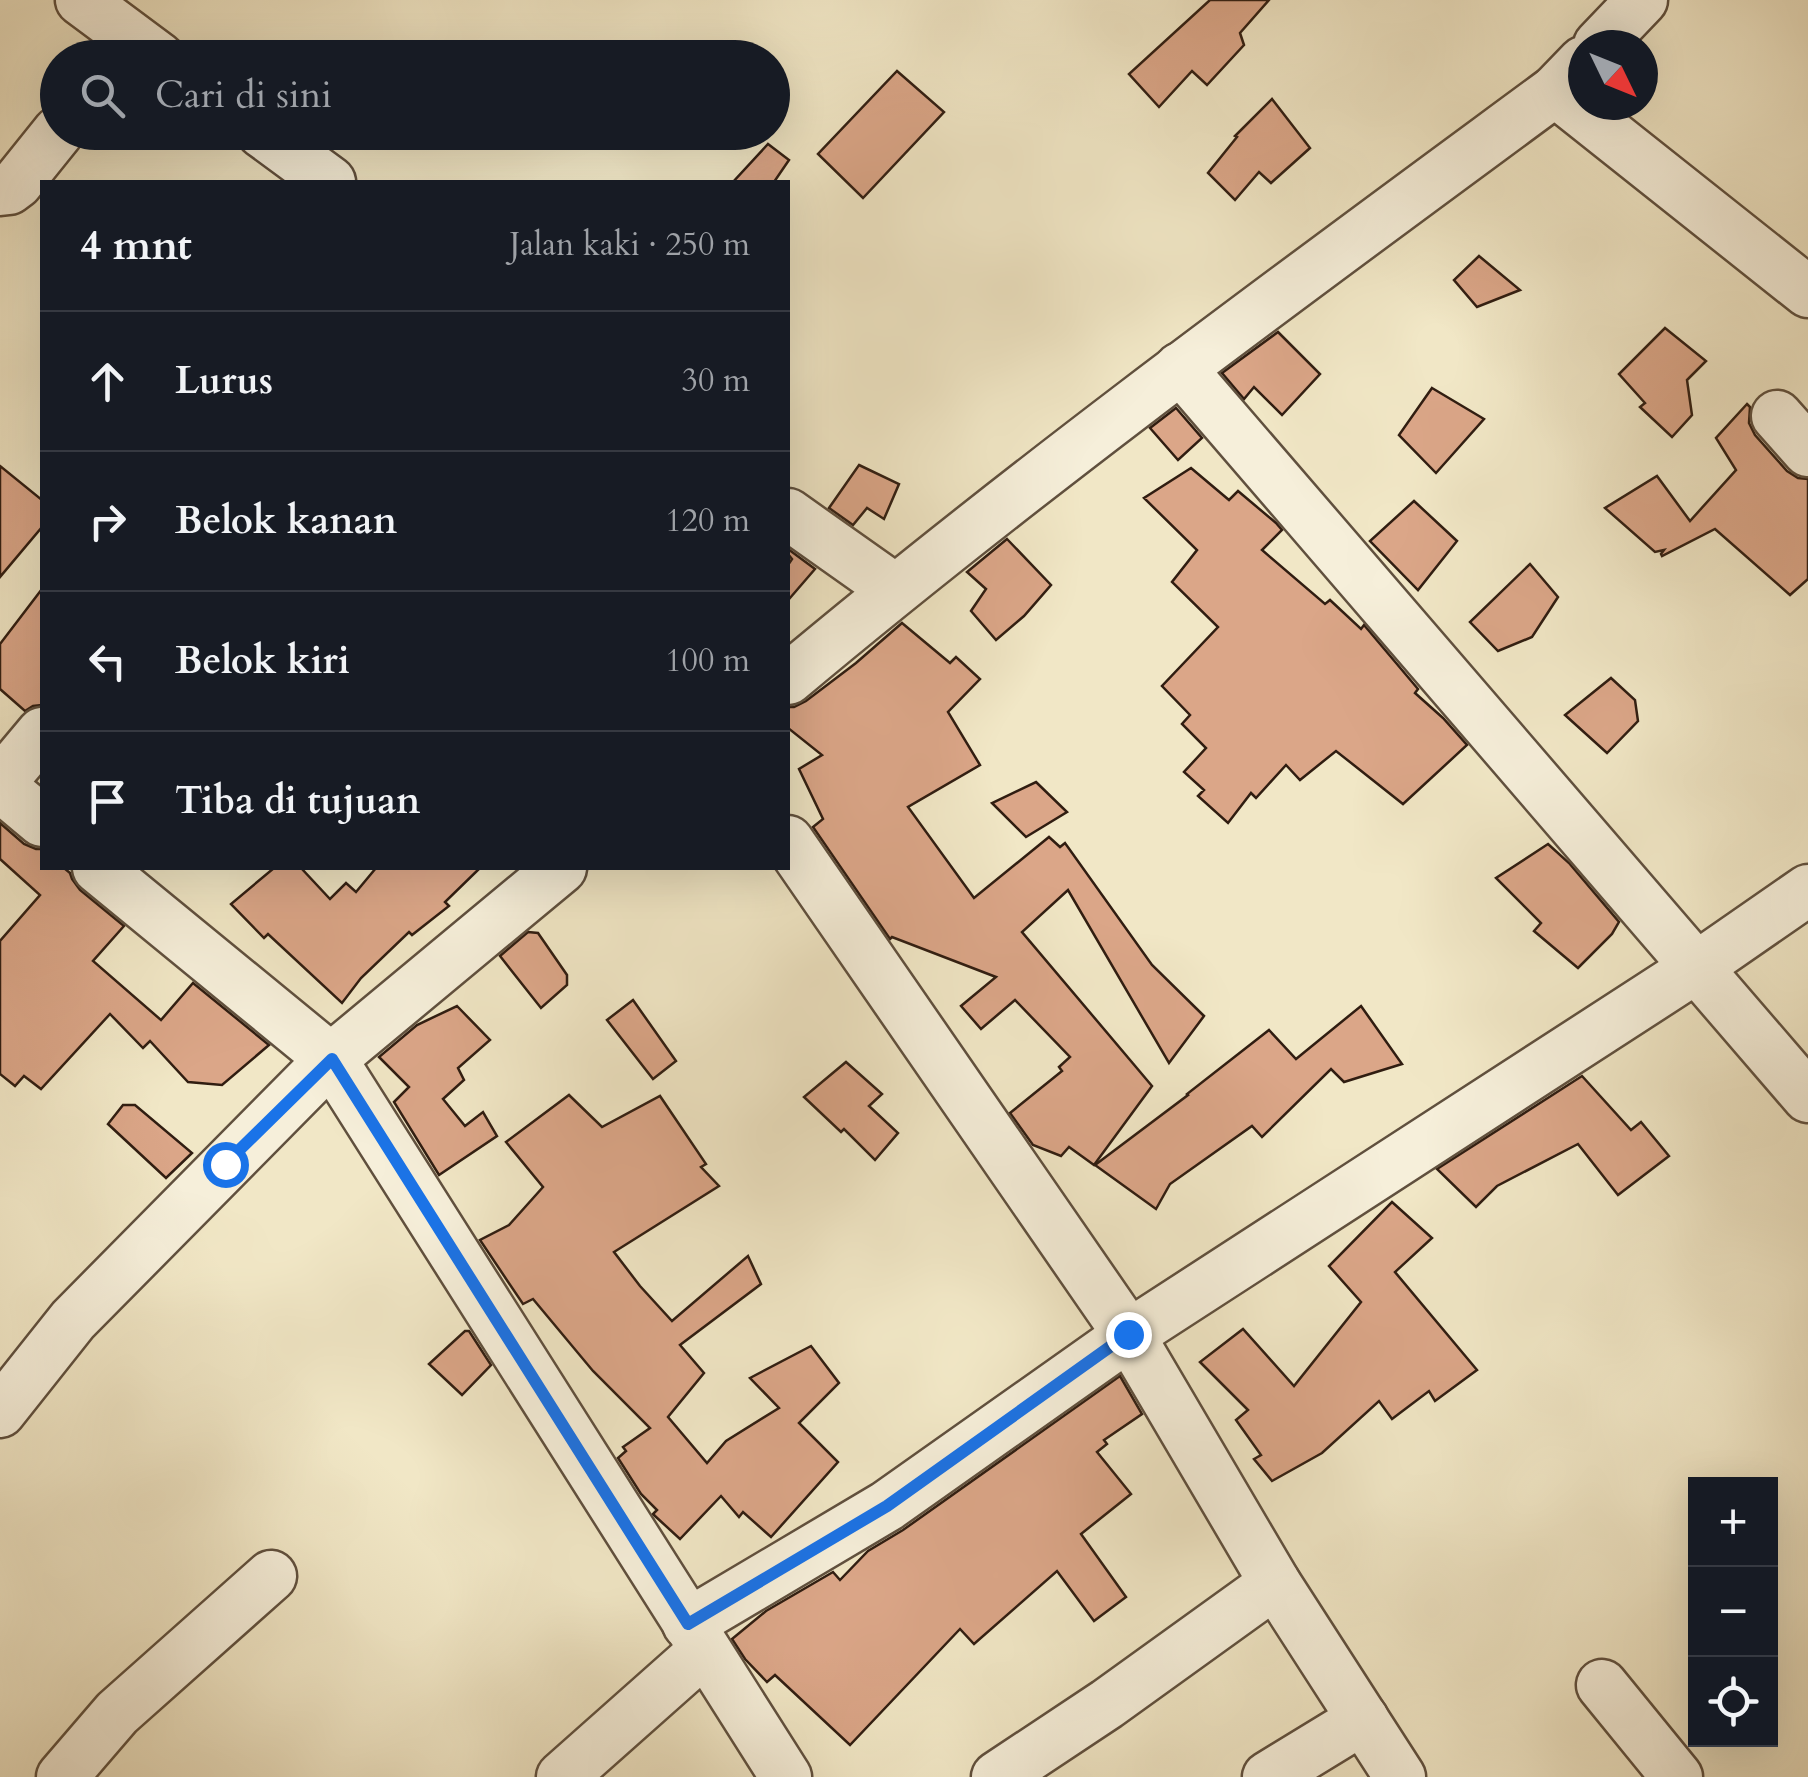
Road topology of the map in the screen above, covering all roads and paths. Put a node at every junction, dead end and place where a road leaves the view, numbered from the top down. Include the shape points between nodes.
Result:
1 (81, 0) edge
2 (1642, 0) edge
3 (1613, 30) edge
4 (142, 38) edge
5 (1568, 77) edge
6 (1618, 120) edge
7 (44, 150) edge
8 (286, 150) edge
9 (327, 180) edge
10 (0, 190) edge
11 (1808, 292) edge
12 (1180, 368) junction
13 (790, 515) edge
14 (894, 590) junction
15 (790, 677) edge
16 (40, 735) edge
17 (0, 785) edge
18 (40, 819) edge
19 (790, 843) edge
20 (560, 870) edge
21 (130, 877) edge
22 (1808, 890) edge
23 (1697, 968) junction
24 (332, 1059) junction
25 (1808, 1097) edge
26 (1128, 1334) junction
27 (0, 1412) edge
28 (271, 1576) dead end
29 (1275, 1583) junction
30 (697, 1638) junction
31 (1602, 1685) dead end
32 (1363, 1720) junction
33 (62, 1777) edge
34 (562, 1777) edge
35 (786, 1777) edge
36 (996, 1777) edge
37 (1268, 1777) edge
38 (1400, 1777) edge
39 (1677, 1777) edge

1 - 4 street
2 - 3 street
5 - 12 street
6 - 11 street
7 - 10 street via 17,183
8 - 9 street
12 - 14 street
12 - 23 street
13 - 14 street
14 - 15 street
16 - 17 street
17 - 18 street
19 - 26 street
20 - 24 street
21 - 24 street
22 - 23 street
23 - 25 street
23 - 26 street
24 - 27 street via 72,1320
24 - 30 street
26 - 29 street
26 - 30 street
28 - 33 street via 117,1713
29 - 32 street
29 - 36 street
30 - 34 street
30 - 35 street
31 - 39 street
32 - 37 street
32 - 38 street

